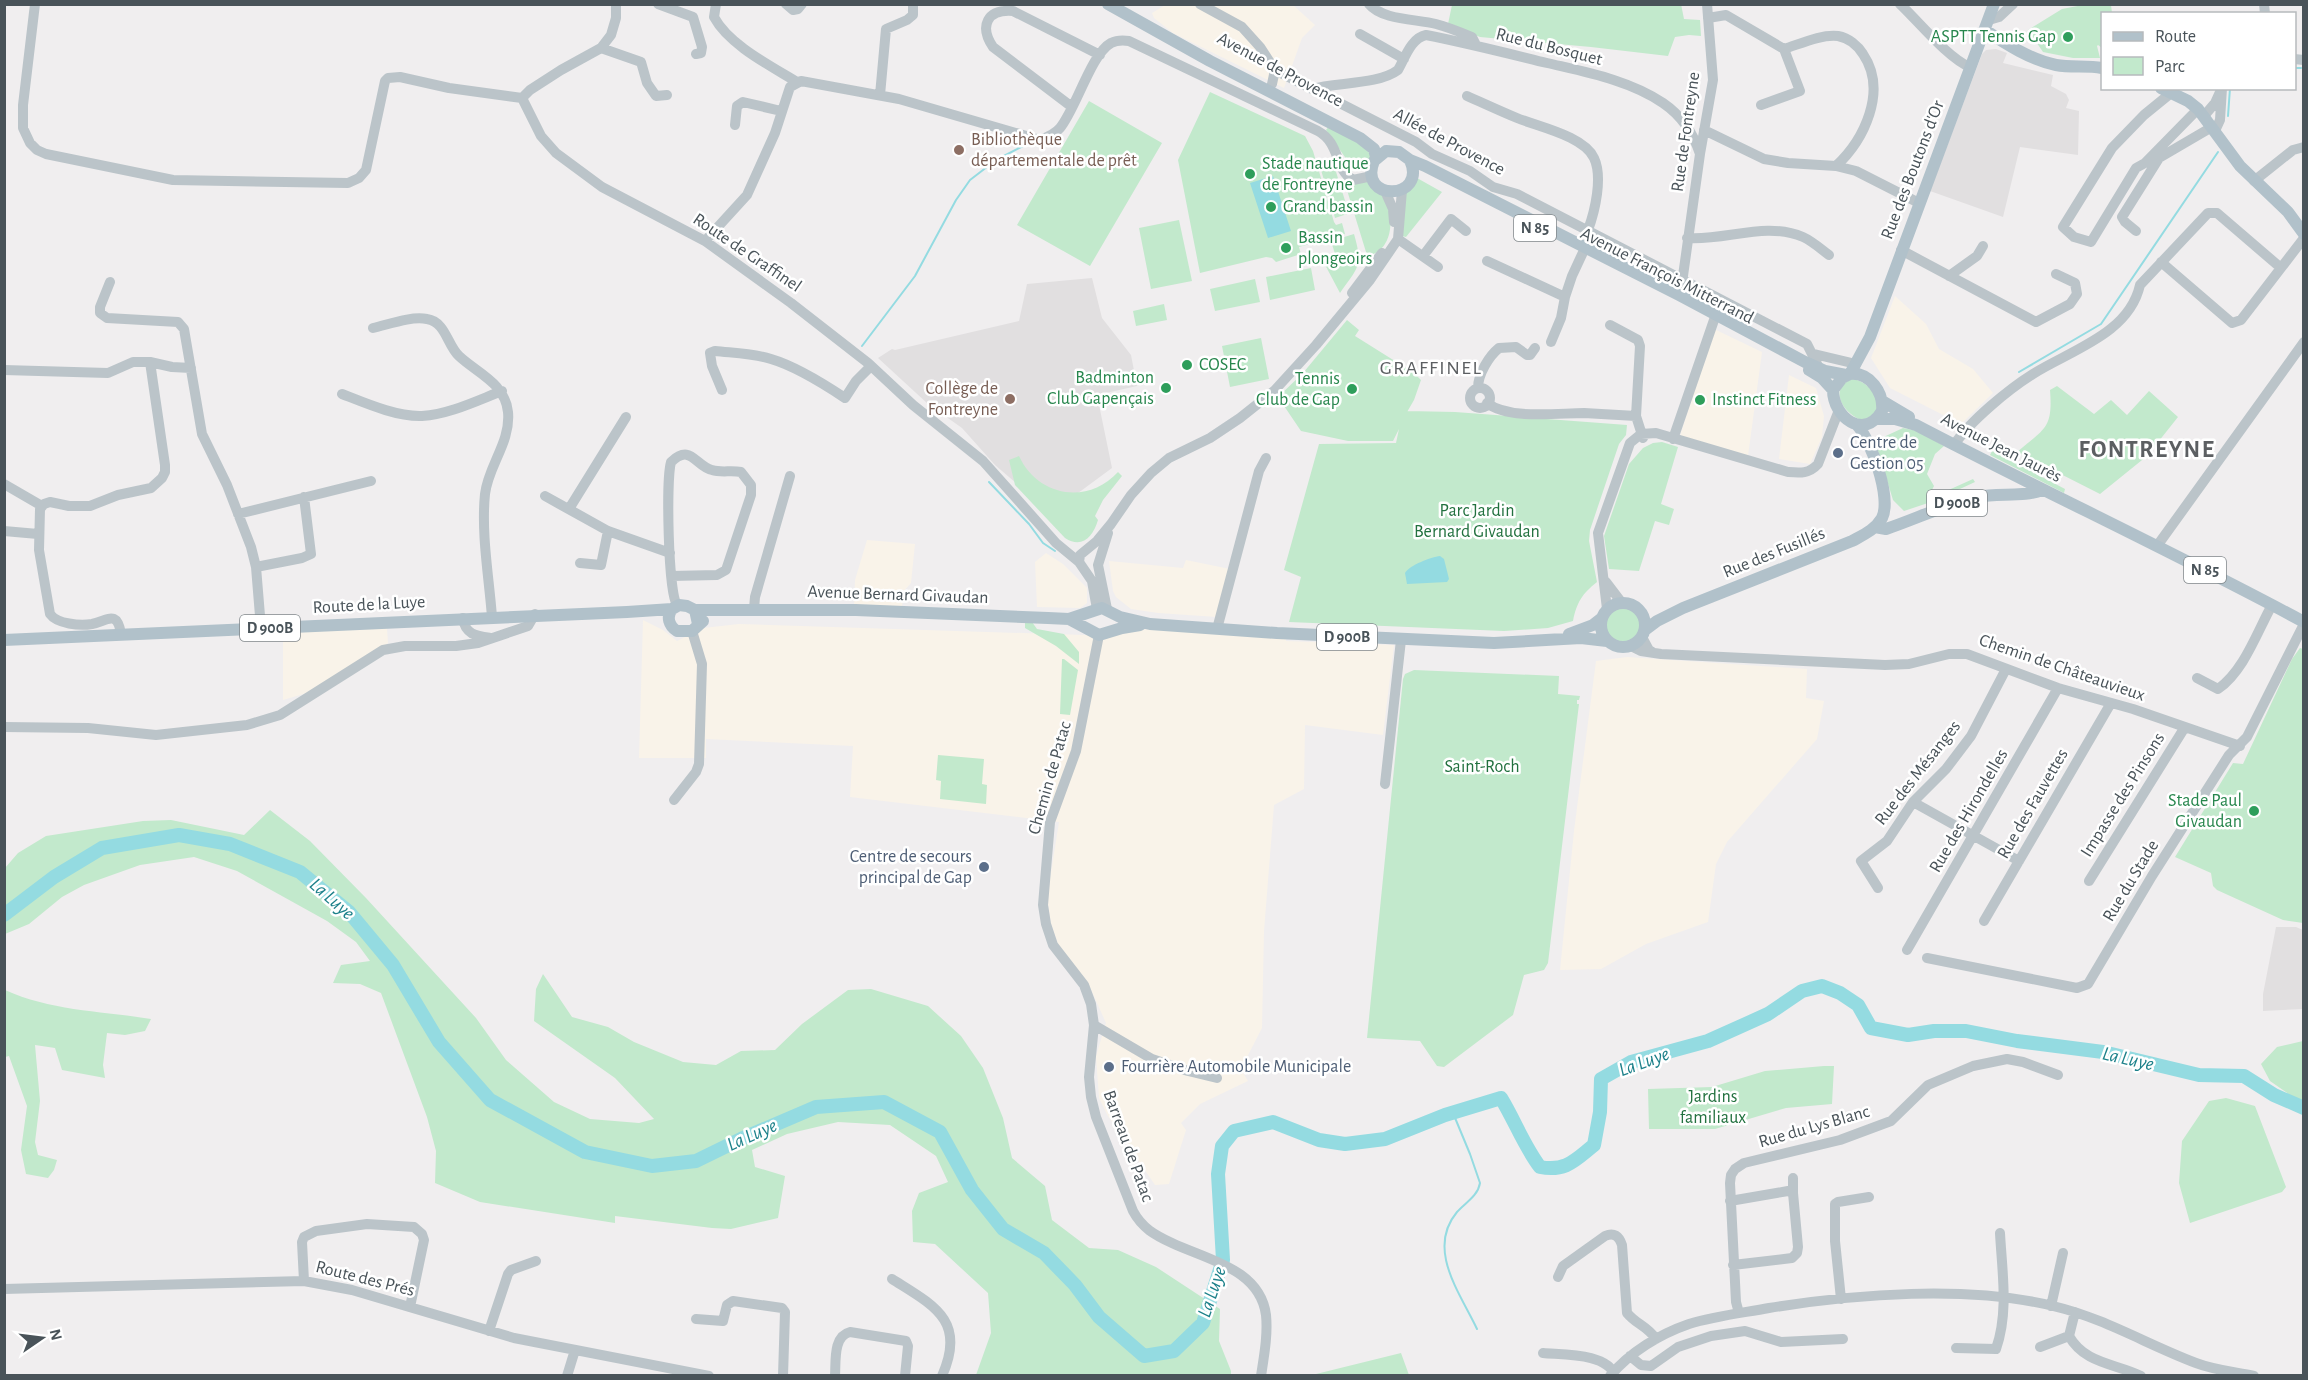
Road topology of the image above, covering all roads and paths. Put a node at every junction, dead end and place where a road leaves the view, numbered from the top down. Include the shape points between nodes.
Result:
1 (35, 4) edge
2 (616, 4) edge
3 (658, 4) edge
4 (716, 4) edge
5 (786, 4) edge
6 (802, 4) edge
7 (912, 4) edge
8 (1200, 4) edge
9 (1369, 4) edge
10 (1707, 4) edge
11 (1900, 4) edge
12 (1995, 4) edge
13 (2013, 4) edge
14 (1112, 5) edge
15 (1128, 10) edge
16 (1708, 18) junction
17 (1987, 25) junction
18 (1153, 28) junction
19 (1360, 34) dead end
20 (1476, 45) junction
21 (601, 48) junction
22 (1784, 49) junction
23 (696, 54) dead end
24 (1100, 55) junction
25 (1404, 59) junction
26 (1970, 67) junction
27 (2101, 68) edge
28 (1275, 70) junction
29 (1231, 71) junction
30 (797, 82) junction
31 (1272, 84) junction
32 (1312, 89) junction
33 (2220, 90) edge
34 (2221, 90) edge
35 (2166, 91) edge
36 (667, 95) dead end
37 (880, 95) junction
38 (1467, 96) dead end
39 (522, 98) junction
40 (1761, 105) dead end
41 (1072, 107) junction
42 (1302, 108) junction
43 (782, 111) junction
44 (2207, 121) junction
45 (1685, 122) junction
46 (735, 125) dead end
47 (1705, 126) junction
48 (2304, 147) edge
49 (1700, 154) junction
50 (1410, 160) junction
51 (1376, 163) junction
52 (1836, 166) junction
53 (1413, 173) junction
54 (1440, 173) joint
55 (2254, 181) junction
56 (1402, 190) junction
57 (1385, 191) junction
58 (1919, 202) junction
59 (1588, 230) junction
60 (1466, 231) dead end
61 (2136, 231) dead end
62 (2304, 236) edge
63 (1687, 238) junction
64 (1398, 239) junction
65 (705, 242) junction
66 (1983, 246) dead end
67 (1902, 250) junction
68 (1584, 251) junction
69 (1829, 255) dead end
70 (1423, 256) junction
71 (1487, 261) dead end
72 (2161, 262) junction
73 (1438, 267) dead end
74 (2281, 268) junction
75 (2056, 274) dead end
76 (1949, 276) junction
77 (111, 282) dead end
78 (1672, 289) junction
79 (1565, 297) junction
80 (1714, 320) junction
81 (1610, 325) dead end
82 (373, 328) dead end
83 (1551, 342) dead end
84 (2304, 342) edge
85 (1316, 345) junction
86 (1535, 348) dead end
87 (1866, 348) junction
88 (1814, 354) junction
89 (150, 362) junction
90 (871, 366) junction
91 (191, 368) junction
92 (1819, 368) junction
93 (4, 370) edge
94 (1851, 371) junction
95 (1867, 378) junction
96 (1478, 388) junction
97 (722, 390) dead end
98 (1833, 390) junction
99 (502, 391) junction
100 (342, 394) dead end
101 (1882, 401) junction
102 (1487, 404) junction
103 (1839, 410) junction
104 (1636, 416) junction
105 (627, 417) dead end
106 (1875, 420) junction
107 (1854, 424) junction
108 (1831, 434) junction
109 (1642, 437) junction
110 (1669, 438) junction
111 (1955, 443) junction
112 (1872, 451) junction
113 (1266, 458) dead end
114 (790, 476) dead end
115 (371, 481) dead end
116 (4, 484) edge
117 (2042, 489) junction
118 (545, 496) dead end
119 (304, 498) junction
120 (42, 506) junction
121 (569, 509) junction
122 (238, 514) junction
123 (2106, 520) junction
124 (1111, 524) junction
125 (1875, 526) junction
126 (4, 531) edge
127 (608, 531) junction
128 (38, 534) junction
129 (2157, 546) junction
130 (670, 553) junction
131 (1083, 559) junction
132 (1098, 562) junction
133 (580, 563) dead end
134 (256, 567) junction
135 (671, 576) junction
136 (1605, 580) junction
137 (1623, 603) junction
138 (2272, 605) junction
139 (674, 607) junction
140 (1683, 608) junction
141 (754, 609) junction
142 (695, 610) junction
143 (726, 610) junction
144 (1639, 610) junction
145 (1102, 611) junction
146 (627, 612) junction
147 (535, 614) junction
148 (1605, 614) junction
149 (492, 617) junction
150 (463, 618) junction
151 (1069, 620) junction
152 (2304, 623) edge
153 (670, 624) junction
154 (1150, 624) junction
155 (261, 628) junction
156 (695, 628) junction
157 (1217, 629) junction
158 (1100, 631) junction
159 (1644, 633) junction
160 (121, 634) junction
161 (494, 638) junction
162 (4, 640) edge
163 (1401, 640) junction
164 (1544, 641) junction
165 (1607, 641) junction
166 (1631, 646) junction
167 (1654, 653) junction
168 (2006, 669) junction
169 (2197, 678) dead end
170 (2058, 688) junction
171 (2111, 703) junction
172 (4, 727) edge
173 (2185, 727) junction
174 (2240, 746) junction
175 (1386, 783) dead end
176 (674, 800) dead end
177 (1913, 802) junction
178 (1974, 836) junction
179 (2019, 861) junction
180 (2089, 881) dead end
181 (1878, 888) dead end
182 (1984, 921) dead end
183 (1908, 950) dead end
184 (1927, 958) dead end
185 (1094, 1030) junction
186 (2058, 1075) dead end
187 (1217, 1078) dead end
188 (1793, 1178) dead end
189 (1793, 1193) junction
190 (1869, 1197) dead end
191 (1730, 1201) junction
192 (2000, 1233) dead end
193 (2063, 1253) dead end
194 (536, 1261) dead end
195 (1733, 1264) junction
196 (1558, 1277) dead end
197 (892, 1279) dead end
198 (304, 1281) junction
199 (4, 1289) edge
200 (2003, 1298) junction
201 (1841, 1299) junction
202 (2051, 1306) junction
203 (410, 1307) junction
204 (2075, 1312) junction
205 (1739, 1313) junction
206 (696, 1318) dead end
207 (489, 1331) junction
208 (2070, 1336) junction
209 (1656, 1339) junction
210 (1843, 1339) dead end
211 (2040, 1347) dead end
212 (1956, 1348) dead end
213 (575, 1350) junction
214 (1543, 1353) dead end
215 (1630, 1356) junction
216 (666, 1372) edge
217 (1613, 1374) edge
218 (567, 1376) edge
219 (709, 1376) edge
220 (783, 1376) edge
221 (835, 1376) edge
222 (905, 1376) edge
223 (942, 1376) edge
224 (1262, 1376) edge
225 (2141, 1376) edge
226 (2254, 1376) edge

1 - 39 street via 22,105 26,137 46,154 130,172 184,181 348,183 366,170 388,78
2 - 21 street via 611,35
3 - 23 street via 693,16 702,47 701,53
4 - 30 street via 714,16 733,38
5 - 6 street via 793,10
7 - 37 street via 913,15 886,29
8 - 28 street via 1242,27
9 - 20 street, Rue du Bosquet via 1382,15 1438,25 1472,37
10 - 16 street, Rue de Fontreyne
11 - 26 street via 1951,54
12 - 17 main road, Rue des Boutons d'Or
13 - 17 street
14 - 15 main road, Avenue de Provence / N 85
15 - 18 main road, Avenue de Provence / N 85
16 - 22 street via 1726,15
16 - 47 street, Rue de Fontreyne via 1713,80
17 - 26 main road, Rue des Boutons d'Or
17 - 27 main road via 2032,57 2064,66
18 - 29 main road, Avenue de Provence / N 85
18 - 31 main road, Avenue de Provence / N 85
19 - 25 street
20 - 25 street via 1420,36
20 - 45 street, Rue du Bosquet via 1599,75 1643,91
21 - 36 street via 641,62 656,96
21 - 39 street
22 - 40 street via 1801,94
22 - 52 street via 1837,36 1857,46 1870,66 1873,90 1865,127
24 - 41 street
24 - 41 street via 1013,11 1002,10 986,23 993,47
24 - 51 street via 1112,42 1129,41 1326,135 1351,174 1364,173
25 - 32 street via 1398,70 1388,75
26 - 58 main road, Rue des Boutons d'Or
28 - 31 street
28 - 32 street, Allée de Provence
29 - 31 street via 1239,71 1266,86
29 - 42 main road, Avenue de Provence / N 85
30 - 37 street
30 - 43 street via 790,87
31 - 42 street
31 - 51 main road, Avenue de Provence / N 85 via 1367,136
32 - 59 street, Allée de Provence via 1470,171 1493,187 1517,194
33 - 44 street
34 - 44 street via 2220,120
35 - 44 main road via 2188,101
35 - 44 street via 2112,148 2063,227 2074,237 2091,242 2136,168
37 - 41 street via 1040,140 1061,127
38 - 59 street via 1586,147 1594,158 1597,184
39 - 65 street, Route de Graffinel via 541,136 556,153 597,184
42 - 51 main road, Avenue de Provence / N 85 via 1365,141 1374,149
43 - 46 street via 743,102 737,106
43 - 65 street via 747,195
44 - 55 main road
44 - 61 street via 2152,167 2122,217
45 - 47 street
45 - 49 street, Rue du Bosquet
47 - 49 street, Rue de Fontreyne
47 - 52 street via 1764,159
48 - 55 street via 2293,150
49 - 63 street, Rue de Fontreyne
50 - 51 main road, Avenue de Provence / N 85 via 1399,152
50 - 53 main road
50 - 54 main road, Avenue de Provence / N 85
51 - 57 main road, Avenue de Provence / N 85 via 1376,186
52 - 58 street via 1856,171
53 - 56 main road
53 - 68 main road, Avenue François Mitterrand / N 85 via 1427,174
54 - 68 main road, Avenue François Mitterrand / N 85
55 - 62 main road via 2288,213
56 - 57 main road
56 - 64 street
57 - 85 street via 1393,209 1391,239
58 - 67 main road, Rue des Boutons d'Or
59 - 78 street, Allée de Provence
60 - 70 street via 1451,219
62 - 74 street
63 - 69 street via 1774,231 1804,237
63 - 78 street, Rue de Fontreyne via 1683,264
64 - 70 street
64 - 85 street
65 - 90 street, Route de Graffinel
66 - 76 street via 1977,256
67 - 76 street
67 - 87 main road, Rue des Boutons d'Or
68 - 78 main road, Avenue François Mitterrand / N 85
68 - 79 street
70 - 73 street
71 - 79 street
72 - 74 street via 2203,216 2217,213
72 - 74 street via 2232,323 2241,320
72 - 111 street via 2140,285 2137,296 2117,323 2095,340 2030,375 1966,428
75 - 76 street via 2075,283 2077,294 2070,304 2036,322
77 - 91 street via 100,313 107,318 178,322 184,329
78 - 80 main road, Avenue François Mitterrand / N 85
78 - 88 street, Allée de Provence via 1807,344
78 - 92 main road, Avenue François Mitterrand / N 85
79 - 83 street
80 - 98 main road, Avenue François Mitterrand / N 85 via 1815,373
80 - 110 street
81 - 104 street via 1638,340 1640,346
82 - 99 street via 430,319 445,332 457,355
84 - 129 street
85 - 124 street via 1274,391 1240,418 1156,469
86 - 96 street via 1527,355 1516,347 1499,348 1478,381
87 - 94 main road, Rue des Boutons d'Or
87 - 95 main road, Rue des Boutons d'Or
88 - 92 street
88 - 94 street
89 - 91 street
89 - 93 street via 133,362 108,373
89 - 120 street via 165,465 157,484 90,506 50,502
90 - 97 street via 845,398 772,359 715,351 710,353 710,359
90 - 131 street, Route de Graffinel via 983,461 1056,543
91 - 122 street via 202,434
92 - 94 main road, Avenue François Mitterrand / N 85
94 - 95 main road
94 - 98 main road
95 - 101 main road
96 - 102 street via 1488,393
96 - 102 street via 1472,392 1472,403 1481,407
98 - 103 main road
99 - 100 street via 448,411 420,416 382,409
99 - 149 street via 508,414 507,432 486,489 484,513
101 - 106 main road via 1882,411
101 - 111 main road, Avenue Jean Jaurès / N 85
102 - 104 street via 1509,412
103 - 107 main road
103 - 108 street
104 - 109 street
105 - 121 street
106 - 107 main road
106 - 111 main road, Avenue Jean Jaurès / N 85 via 1902,420
106 - 112 main road
107 - 108 street via 1839,427
107 - 112 main road
108 - 110 street via 1818,464 1812,471 1798,473
109 - 110 street
109 - 136 street via 1623,460 1598,533
111 - 117 main road, Avenue Jean Jaurès / N 85
111 - 123 main road, Avenue Jean Jaurès / N 85 via 2080,503
112 - 125 main road via 1886,501
113 - 157 street via 1259,471
114 - 141 street
115 - 119 street
116 - 120 street
117 - 123 main road, Avenue Jean Jaurès / N 85
117 - 125 main road, D 900B via 2030,494 1979,497 1890,527
118 - 121 street
119 - 122 street
119 - 134 street via 311,554
120 - 128 street
121 - 127 street
122 - 134 street
123 - 129 main road, Avenue Jean Jaurès / N 85
124 - 131 street
124 - 132 street
125 - 140 main road, Rue des Fusillés / D 900B via 1844,544
126 - 128 street
127 - 130 street
127 - 133 street via 601,565
128 - 160 street via 50,614 58,621 88,624 113,619
129 - 138 main road, Avenue Jean Jaurès / N 85
130 - 135 street
130 - 135 street via 670,462 688,455 710,470 741,472 751,485 751,495 726,570 717,575
131 - 132 street, Route de Graffinel via 1094,552
131 - 132 street via 1093,570
131 - 145 street
132 - 145 street
134 - 155 street
135 - 139 street
136 - 137 street
136 - 148 street
137 - 144 main road
137 - 148 main road
138 - 152 main road, Avenue Jean Jaurès / N 85
138 - 169 street via 2227,682 2218,689
139 - 142 main road
139 - 146 main road, Route de la Luye / D 900B
139 - 153 main road via 668,614
140 - 144 main road, Rue des Fusillés / D 900B
140 - 159 main road, Rue des Fusillés / D 900B via 1657,621
141 - 143 main road, Avenue Bernard Givaudan
141 - 151 main road, Avenue Bernard Givaudan
142 - 143 main road, Avenue Bernard Givaudan
142 - 156 main road
143 - 156 main road, Avenue Bernard Givaudan
144 - 159 main road via 1645,619
145 - 151 main road
145 - 154 main road, D 900B
145 - 158 main road via 1088,618
145 - 158 main road via 1115,622
146 - 147 main road, Route de la Luye / D 900B
146 - 153 main road, Route de la Luye / D 900B
147 - 149 main road, Route de la Luye / D 900B
147 - 161 street via 528,626
148 - 164 main road, D 900B via 1586,629
148 - 165 main road via 1601,630
149 - 150 main road, Route de la Luye / D 900B
150 - 155 main road, Route de la Luye / D 900B
150 - 161 street via 471,634
151 - 158 main road
152 - 174 street, Rue du Stade
153 - 156 main road via 681,632
154 - 157 main road, D 900B
154 - 158 main road, D 900B
155 - 160 main road, Route de la Luye / D 900B
156 - 176 street via 702,664 699,764
157 - 163 main road, D 900B
158 - 185 street, Chemin de Patac via 1076,751 1050,822 1043,896 1053,945 1084,985 1094,1014
159 - 166 main road
159 - 167 street via 1649,650
160 - 162 main road, Route de la Luye / D 900B
161 - 172 street via 456,646 384,650 280,715 247,725 176,735
163 - 164 main road, D 900B
163 - 175 street via 1402,660
164 - 165 main road, D 900B
165 - 166 main road via 1620,647
166 - 167 street, Chemin de Châteauvieux
167 - 168 street, Chemin de Châteauvieux via 1885,665 1958,653
168 - 170 street, Chemin de Châteauvieux
168 - 177 street, Rue des Mésanges via 1971,736 1947,769
170 - 171 street, Chemin de Châteauvieux
170 - 178 street, Rue des Hirondelles
171 - 173 street, Chemin de Châteauvieux
171 - 179 street, Rue des Fauvettes
173 - 174 street, Chemin de Châteauvieux
173 - 180 street, Impasse des Pinsons
174 - 184 street, Rue du Stade via 2220,768 2088,984 2077,988
177 - 178 street
177 - 181 street, Rue des Mésanges via 1887,841 1861,861
178 - 179 street
178 - 183 street, Rue des Hirondelles
179 - 182 street, Rue des Fauvettes
185 - 187 street via 1152,1059
185 - 224 street, Barreau de Patac via 1091,1097 1133,1211 1153,1234 1236,1270 1252,1283 1264,1304
186 - 191 street, Rue du Lys Blanc via 2007,1059 1955,1072 1928,1085 1891,1121 1840,1140 1735,1168
188 - 189 street
189 - 191 street
189 - 195 street via 1797,1253 1792,1258
190 - 201 street via 1834,1204
191 - 195 street, Rue du Lys Blanc
192 - 200 street
193 - 202 street
194 - 207 street via 508,1274
195 - 205 street, Rue du Lys Blanc
196 - 209 street via 1563,1266 1605,1236 1616,1235 1622,1245 1627,1313 1649,1328
197 - 223 street via 933,1305 946,1322 950,1351
198 - 199 street, Route des Prés
198 - 203 street, Route des Prés
198 - 203 street via 302,1242 309,1234 367,1224 414,1227 424,1240
200 - 201 street via 1934,1295
200 - 202 street
200 - 212 street via 1996,1348
201 - 205 street
202 - 204 street
203 - 207 street, Route des Prés
204 - 208 street
204 - 226 street via 2198,1364
205 - 209 street via 1688,1324
206 - 220 street via 723,1321 727,1305 734,1302 783,1308
207 - 213 street, Route des Prés
208 - 211 street
208 - 225 street via 2085,1355
209 - 215 street
210 - 215 street via 1781,1342 1745,1331 1711,1336 1678,1347 1651,1366 1641,1365
213 - 216 street, Route des Prés
213 - 218 street
214 - 217 street via 1592,1358
215 - 217 street
216 - 219 street, Route des Prés
221 - 222 street via 838,1340 850,1332 906,1341

